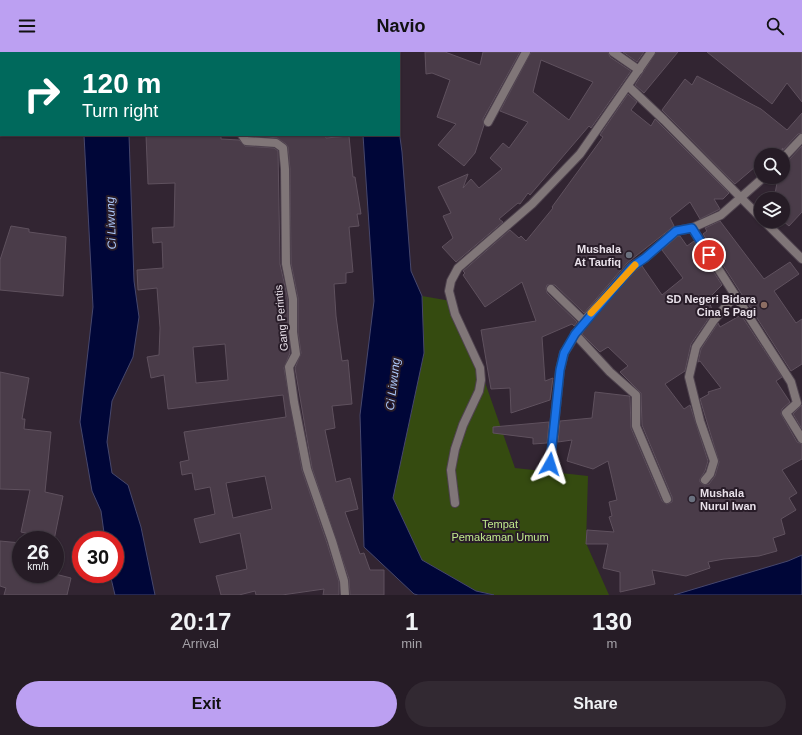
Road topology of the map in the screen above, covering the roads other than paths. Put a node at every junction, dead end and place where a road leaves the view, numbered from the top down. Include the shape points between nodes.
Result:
1 (526, 52) edge
2 (613, 52) edge
3 (651, 52) edge
4 (639, 70) junction
5 (628, 86) junction
6 (488, 122) dead end
7 (243, 136) edge
8 (802, 138) edge
9 (276, 139) edge
10 (790, 151) edge
11 (756, 184) edge
12 (740, 199) junction
13 (754, 212) edge
14 (692, 228) junction
15 (772, 228) edge
16 (801, 254) edge
17 (551, 289) dead end
18 (735, 296) junction
19 (584, 321) junction
20 (575, 334) junction
21 (802, 439) edge
22 (550, 464) dead end
23 (705, 480) dead end
24 (667, 499) dead end
25 (455, 503) dead end
26 (344, 595) edge

1 - 6 street
2 - 4 street
3 - 4 street
4 - 5 street
5 - 12 street
5 - 25 street via 580,154 532,204 458,268 451,281 449,291 455,314 480,368 481,380 479,391 455,449 451,470
7 - 9 street, Gang Perintis via 246,141
8 - 10 street
9 - 26 street, Gang Perintis via 283,148 285,169 286,264 293,299 296,354 289,367 294,402 307,469 344,581
11 - 12 street
12 - 13 street
12 - 14 street via 721,215
14 - 18 street
14 - 19 street via 676,231 632,267
15 - 16 street
17 - 19 street
18 - 21 street via 791,382 797,403 786,413
18 - 23 street via 714,320 696,347 689,377 700,421 714,461
19 - 20 street
20 - 22 street via 564,353 560,370
20 - 24 street via 610,372 636,395 636,426

